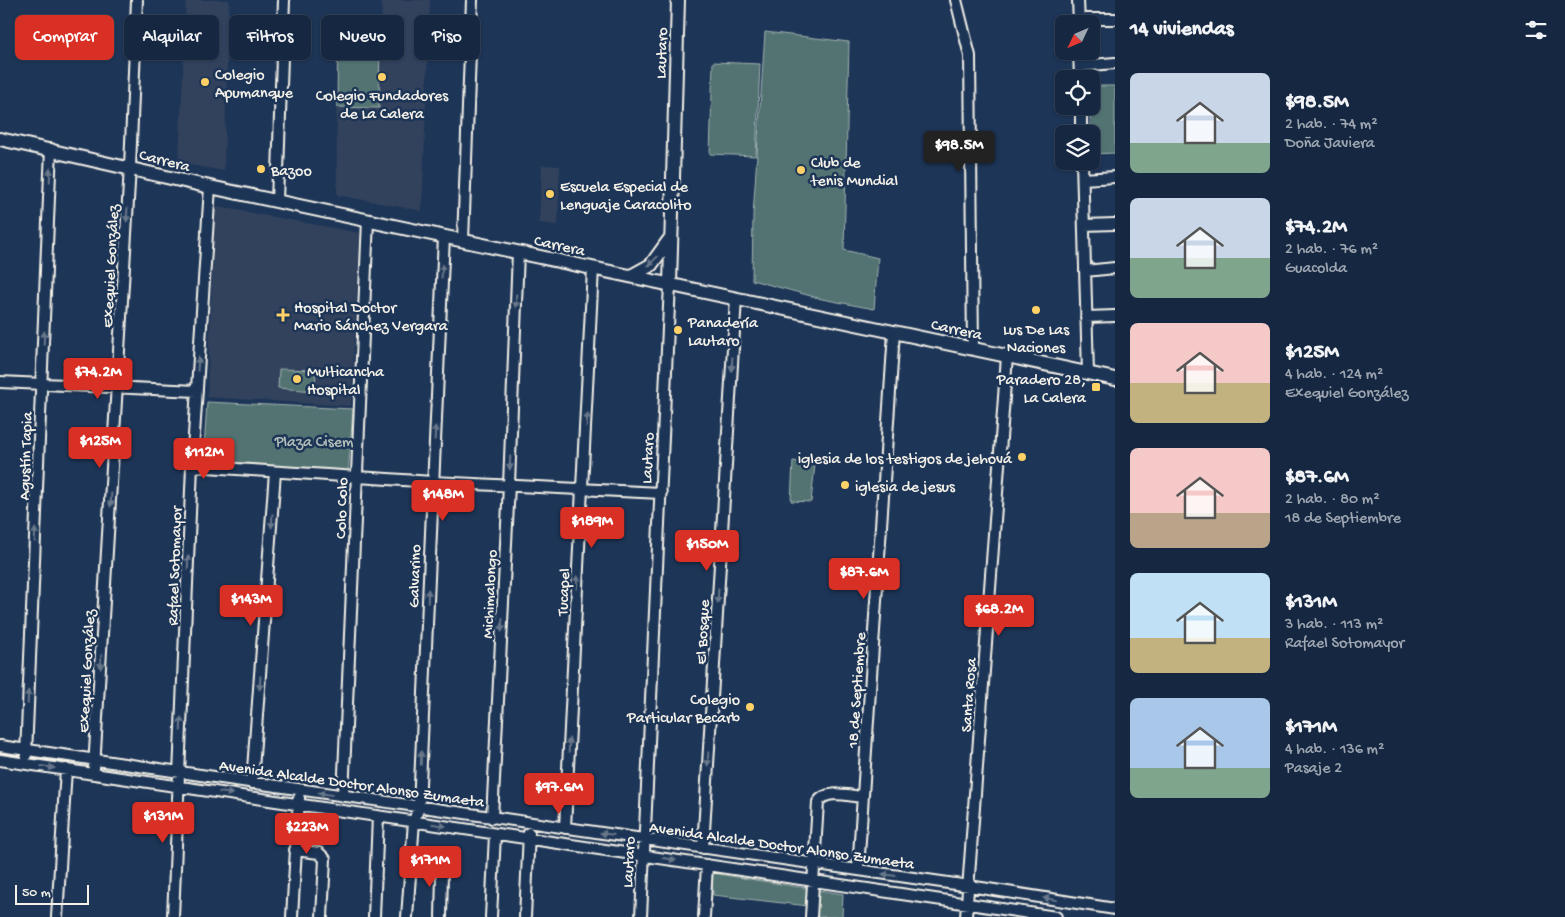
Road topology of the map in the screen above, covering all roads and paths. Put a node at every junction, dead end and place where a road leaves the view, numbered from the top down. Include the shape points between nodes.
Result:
1 (137, 0) edge
2 (284, 0) edge
3 (472, 0) edge
4 (678, 0) edge
5 (956, 0) edge
6 (1078, 0) edge
7 (1079, 15) edge
8 (1115, 18) edge
9 (1100, 19) edge
10 (1080, 60) edge
11 (1115, 63) edge
12 (1080, 66) junction
13 (1080, 70) edge
14 (0, 139) edge
15 (51, 149) junction
16 (130, 167) junction
17 (1082, 170) edge
18 (1115, 177) edge
19 (1083, 179) junction
20 (210, 187) junction
21 (277, 201) junction
22 (368, 220) junction
23 (1115, 224) edge
24 (1084, 225) junction
25 (444, 236) junction
26 (463, 240) junction
27 (669, 240) junction
28 (518, 252) junction
29 (594, 268) junction
30 (1115, 268) edge
31 (1085, 271) junction
32 (631, 276) junction
33 (670, 284) junction
34 (736, 298) junction
35 (1115, 316) edge
36 (1086, 317) junction
37 (894, 332) junction
38 (973, 349) junction
39 (1007, 356) junction
40 (1088, 373) junction
41 (1115, 379) edge
42 (0, 382) edge
43 (42, 385) junction
44 (117, 388) junction
45 (197, 391) junction
46 (192, 466) junction
47 (276, 472) junction
48 (356, 478) junction
49 (432, 482) junction
50 (509, 485) junction
51 (583, 488) junction
52 (661, 493) junction
53 (0, 746) edge
54 (26, 750) junction
55 (0, 760) edge
56 (95, 761) junction
57 (25, 764) junction
58 (66, 769) junction
59 (179, 773) junction
60 (93, 774) junction
61 (252, 783) junction
62 (178, 787) junction
63 (300, 790) junction
64 (343, 796) junction
65 (863, 797) junction
66 (298, 803) junction
67 (419, 807) junction
68 (378, 816) junction
69 (492, 818) junction
70 (414, 821) junction
71 (529, 823) junction
72 (565, 828) junction
73 (495, 834) junction
74 (528, 839) junction
75 (645, 840) junction
76 (703, 848) junction
77 (295, 850) junction
78 (643, 855) junction
79 (815, 864) junction
80 (708, 865) junction
81 (410, 867) junction
82 (858, 870) junction
83 (814, 883) junction
84 (968, 886) junction
85 (967, 903) junction
86 (1115, 909) edge
87 (57, 917) edge
88 (173, 917) edge
89 (292, 917) edge
90 (322, 917) edge
91 (374, 917) edge
92 (407, 917) edge
93 (441, 917) edge
94 (491, 917) edge
95 (525, 917) edge
96 (640, 917) edge
97 (704, 917) edge
98 (811, 917) edge
99 (966, 917) edge
100 (1056, 917) edge

1 - 16 street, Exequiel González
2 - 21 street
3 - 26 street
4 - 27 main road, Lautaro
5 - 38 street via 970,56
6 - 7 street
8 - 9 street
10 - 12 street
11 - 12 street
12 - 13 street
14 - 15 main road, Carrera
15 - 16 main road, Carrera
43 -> 15 street, Agustín Tapia
16 - 20 main road, Carrera
16 -> 44 street, Exequiel González
17 - 19 street
18 - 19 street
19 - 24 street
20 - 21 main road, Carrera
45 -> 20 street, Rafael Sotomayor
21 - 22 main road, Carrera
22 - 25 main road, Carrera
22 - 48 street, Colo Colo
23 - 24 street
24 - 31 street
25 - 26 main road, Carrera
49 -> 25 street, Galvarino
26 - 28 main road, Carrera
27 -> 32 main road via 651,265
27 - 33 main road, Lautaro
28 - 29 main road, Carrera
28 -> 50 street, Michimalongo
29 - 32 main road, Carrera
51 -> 29 street, Tucapel
30 - 31 street
31 - 36 street
32 - 33 main road, Carrera
33 - 34 main road, Carrera
33 - 52 street, Lautaro
34 - 37 main road, Carrera
34 -> 76 street, El Bosque
35 - 36 street
36 - 40 street
37 - 38 main road, Carrera
37 - 65 street, 18 de Septiembre
38 - 39 main road, Carrera
39 - 40 main road, Carrera
39 - 84 street, Santa Rosa
40 - 41 main road, Carrera
42 - 43 street
43 - 44 street
54 -> 43 street, Agustín Tapia
44 - 45 street
44 -> 56 street, Exequiel González
45 - 46 street, Rafael Sotomayor
46 - 47 street
59 -> 46 street, Rafael Sotomayor
47 - 48 street
47 -> 61 street
48 - 49 street
48 - 64 street, Colo Colo
49 - 50 street
67 -> 49 street, Galvarino
50 - 51 street
50 -> 69 street, Michimalongo
51 - 52 street
72 -> 51 street, Tucapel
52 - 75 street, Lautaro
53 - 54 street, Avenida Alcalde Doctor Alonso Zumaeta
54 - 56 street, Avenida Alcalde Doctor Alonso Zumaeta
54 - 57 street, Agustín Tapia
55 - 57 street, Avenida Alcalde Doctor Alonso Zumaeta
56 - 59 street, Avenida Alcalde Doctor Alonso Zumaeta
56 - 60 street, Exequiel González
57 -> 58 street, Avenida Alcalde Doctor Alonso Zumaeta
58 - 60 street, Avenida Alcalde Doctor Alonso Zumaeta
58 - 87 street
59 - 61 street, Avenida Alcalde Doctor Alonso Zumaeta
59 - 62 street, Rafael Sotomayor
60 - 62 street, Avenida Alcalde Doctor Alonso Zumaeta
61 - 63 street, Avenida Alcalde Doctor Alonso Zumaeta
62 -> 66 street, Avenida Alcalde Doctor Alonso Zumaeta
62 - 88 street, Rafael Sotomayor
64 -> 63 street, Avenida Alcalde Doctor Alonso Zumaeta
63 - 66 street
64 - 67 street, Avenida Alcalde Doctor Alonso Zumaeta
65 - 79 street via 822,796 818,802
65 - 82 street, 18 de Septiembre
66 - 68 street, Avenida Alcalde Doctor Alonso Zumaeta
66 - 77 street
67 - 69 street, Avenida Alcalde Doctor Alonso Zumaeta
67 - 70 street, Galvarino
68 - 70 street, Avenida Alcalde Doctor Alonso Zumaeta
68 - 91 street
69 - 71 street, Avenida Alcalde Doctor Alonso Zumaeta
70 -> 73 street, Avenida Alcalde Doctor Alonso Zumaeta
70 - 81 street, Galvarino
71 - 72 street, Avenida Alcalde Doctor Alonso Zumaeta
71 - 74 street
75 -> 72 street, Avenida Alcalde Doctor Alonso Zumaeta
73 - 74 street, Avenida Alcalde Doctor Alonso Zumaeta
73 - 94 street
74 - 78 street, Avenida Alcalde Doctor Alonso Zumaeta
74 - 95 street
75 - 76 street, Avenida Alcalde Doctor Alonso Zumaeta
75 - 78 street, Lautaro
76 - 79 street, Avenida Alcalde Doctor Alonso Zumaeta
77 - 89 street
77 - 90 street via 318,853 325,859
78 -> 80 street, Avenida Alcalde Doctor Alonso Zumaeta
78 - 96 street, Lautaro
79 - 82 street, Avenida Alcalde Doctor Alonso Zumaeta
79 - 83 street
80 - 83 street, Avenida Alcalde Doctor Alonso Zumaeta
80 - 97 street
81 - 92 street, Galvarino
81 - 93 street via 442,874
84 -> 82 street, Avenida Alcalde Doctor Alonso Zumaeta
83 - 85 street, Avenida Alcalde Doctor Alonso Zumaeta
83 - 98 street
84 - 85 street, Santa Rosa
86 -> 84 street, Avenida Alcalde Doctor Alonso Zumaeta
85 - 99 street, Santa Rosa
85 - 100 street, Avenida Alcalde Doctor Alonso Zumaeta

